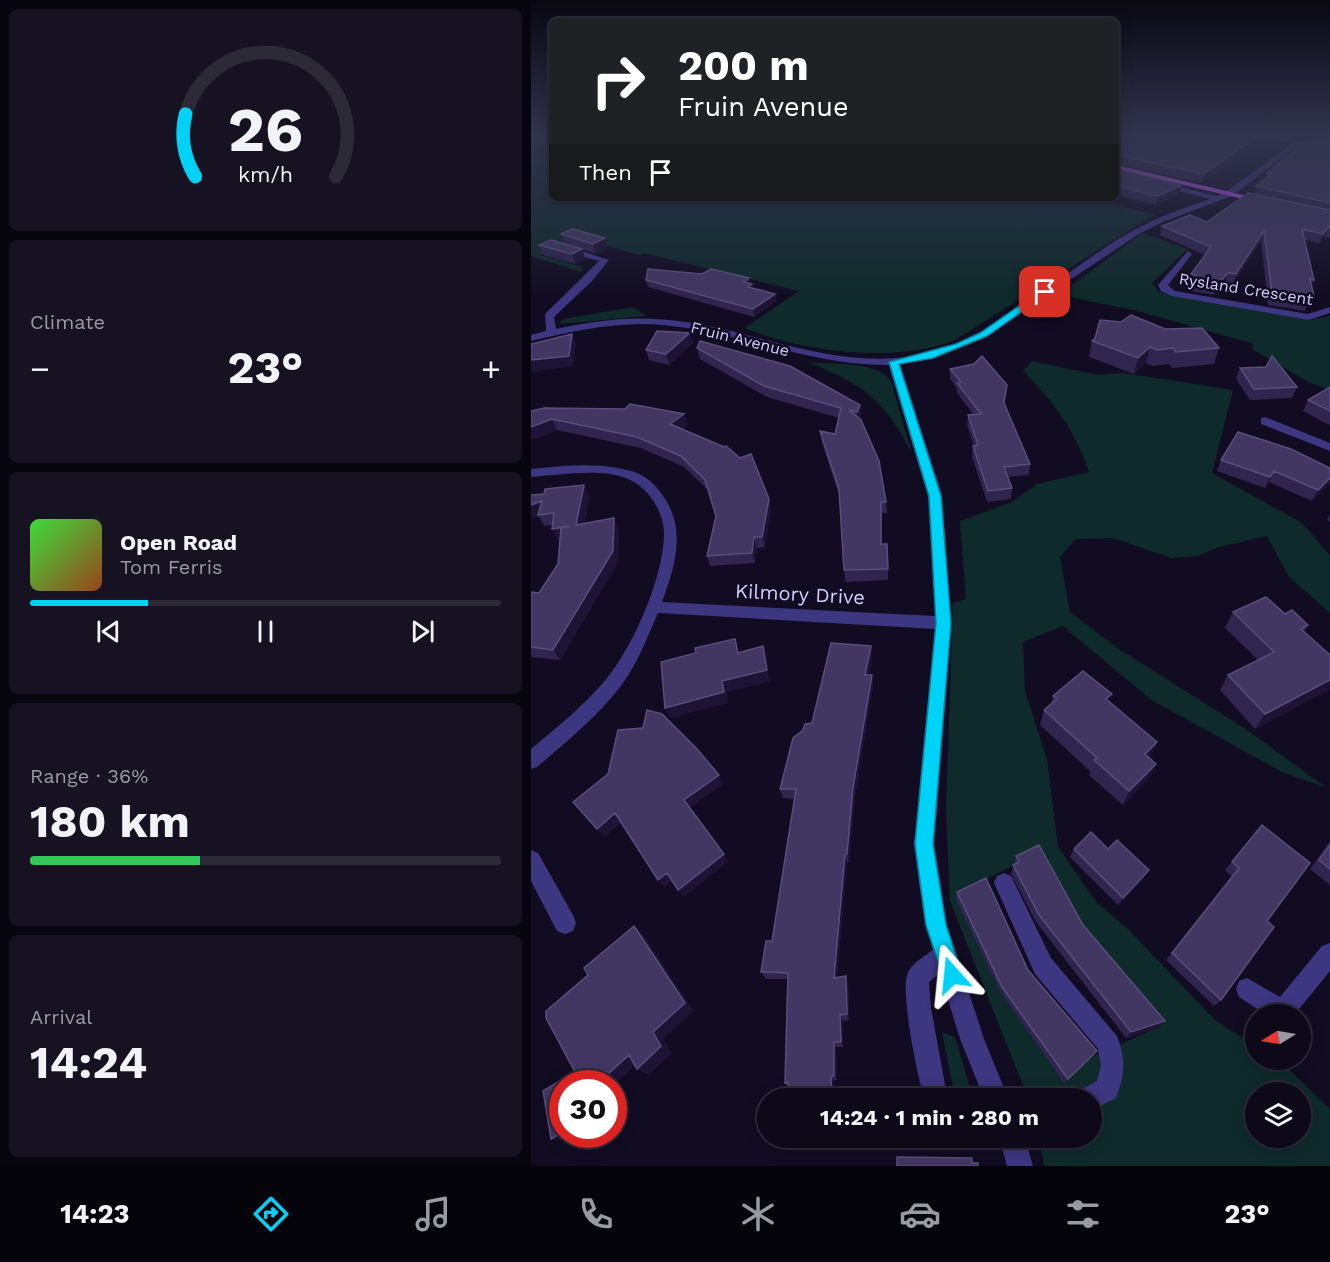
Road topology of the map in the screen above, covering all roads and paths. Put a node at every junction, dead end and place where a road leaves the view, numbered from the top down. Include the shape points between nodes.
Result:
1 (1182, 189) edge
2 (1223, 189) edge
3 (1225, 189) edge
4 (1231, 191) junction
5 (1265, 196) edge
6 (1217, 198) junction
7 (1271, 203) edge
8 (560, 248) edge
9 (1188, 254) dead end
10 (1330, 310) edge
11 (551, 332) junction
12 (531, 338) edge
13 (894, 362) junction
14 (1265, 421) dead end
15 (1330, 447) edge
16 (531, 473) edge
17 (654, 607) junction
18 (943, 623) junction
19 (531, 761) edge
20 (531, 860) edge
21 (1004, 883) dead end
22 (565, 923) dead end
23 (945, 954) junction
24 (1330, 954) edge
25 (1247, 989) dead end
26 (934, 1088) edge
27 (992, 1088) edge
28 (1102, 1092) edge
29 (1015, 1148) edge
30 (1020, 1166) edge

1 - 6 street
2 - 4 main road
3 - 4 main road
4 - 5 main road
4 - 6 street, Fruin Avenue
4 - 7 main road
6 - 13 street, Fruin Avenue via 1136,232 984,334 930,356
8 - 11 street via 605,260 549,316
9 - 10 street, Rysland Crescent via 1163,285 1164,289 1309,317
11 - 12 street, Fruin Avenue
11 - 13 street, Fruin Avenue via 614,324 677,323 719,330 829,360
13 - 18 street via 935,496
14 - 15 street
16 - 17 street via 592,469 635,477 660,501 671,528 666,567
17 - 18 street, Kilmory Drive
17 - 19 street via 615,681
18 - 23 street via 924,844 936,925
20 - 22 street
21 - 28 street via 1043,966 1109,1044 1113,1066 1107,1089
23 - 26 street via 917,978
23 - 27 street
24 - 25 street via 1282,1012
29 - 30 street

